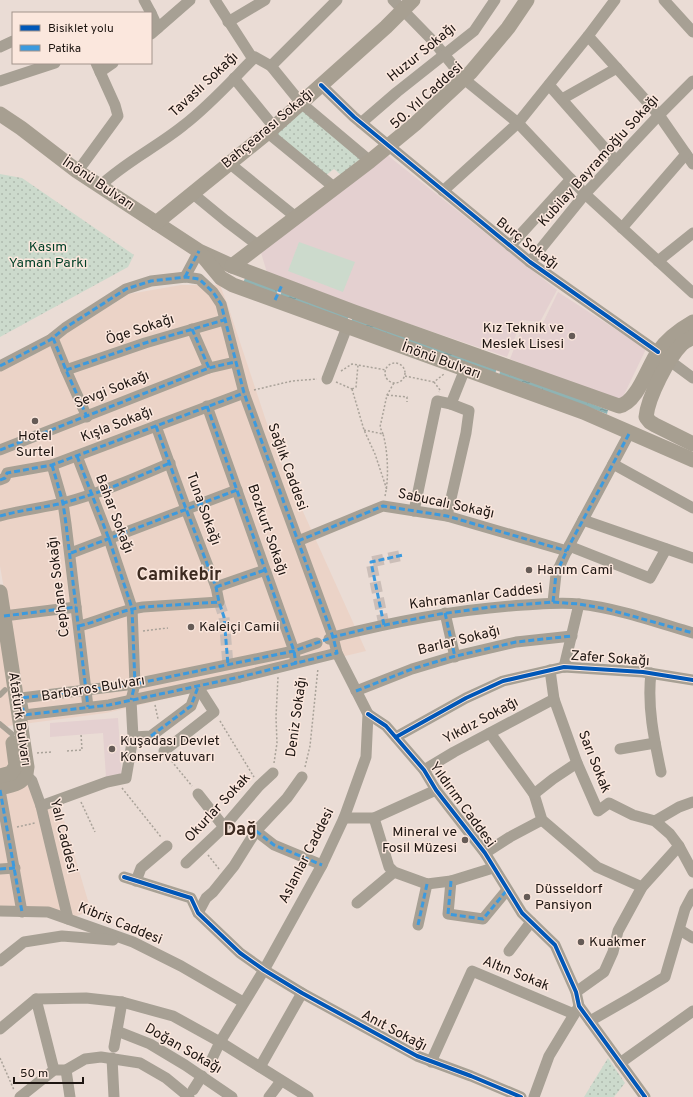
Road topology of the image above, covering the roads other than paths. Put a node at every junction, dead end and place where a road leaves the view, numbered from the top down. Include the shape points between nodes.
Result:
1 (144, 0) edge
2 (190, 0) edge
3 (215, 0) edge
4 (265, 0) edge
5 (337, 0) edge
6 (495, 0) edge
7 (527, 0) edge
8 (615, 0) edge
9 (664, 0) edge
10 (403, 3) edge
11 (150, 12) edge
12 (152, 18) edge
13 (228, 22) junction
14 (155, 31) edge
15 (693, 32) edge
16 (588, 36) junction
17 (12, 41) edge
18 (0, 47) edge
19 (443, 55) junction
20 (253, 59) junction
21 (53, 64) edge
22 (110, 64) edge
23 (271, 66) junction
24 (98, 68) edge
25 (617, 68) junction
26 (234, 78) junction
27 (464, 79) junction
28 (0, 81) edge
29 (693, 82) edge
30 (321, 85) junction
31 (549, 85) junction
32 (562, 99) junction
33 (301, 103) junction
34 (0, 114) edge
35 (659, 114) junction
36 (361, 123) junction
37 (518, 123) junction
38 (271, 130) junction
39 (388, 146) junction
40 (686, 154) junction
41 (370, 161) junction
42 (616, 161) junction
43 (229, 163) junction
44 (693, 164) edge
45 (77, 171) junction
46 (571, 179) junction
47 (100, 186) junction
48 (335, 188) junction
49 (443, 191) junction
50 (192, 193) junction
51 (585, 194) junction
52 (297, 218) junction
53 (156, 223) junction
54 (622, 228) junction
55 (693, 233) edge
56 (260, 246) junction
57 (510, 246) junction
58 (199, 251) junction
59 (658, 261) junction
60 (530, 262) junction
61 (232, 266) junction
62 (185, 278) junction
63 (693, 293) edge
64 (224, 320) junction
65 (693, 322) edge
66 (347, 327) junction
67 (192, 329) junction
68 (693, 337) edge
69 (53, 338) junction
70 (664, 356) junction
71 (235, 362) junction
72 (0, 366) edge
73 (209, 368) junction
74 (464, 369) junction
75 (66, 370) junction
76 (693, 378) edge
77 (327, 379) road end
78 (655, 386) junction
79 (244, 393) junction
80 (451, 404) junction
81 (207, 406) junction
82 (87, 417) junction
83 (600, 419) junction
84 (156, 426) junction
85 (630, 432) junction
86 (693, 444) edge
87 (0, 450) edge
88 (77, 456) junction
89 (693, 460) edge
90 (170, 463) junction
91 (613, 464) junction
92 (52, 465) junction
93 (0, 480) edge
94 (237, 490) junction
95 (92, 495) junction
96 (63, 503) junction
97 (693, 508) edge
98 (186, 509) junction
99 (414, 511) junction
100 (0, 516) edge
101 (447, 516) junction
102 (583, 520) junction
103 (109, 539) junction
104 (298, 541) junction
105 (568, 548) junction
106 (666, 549) junction
107 (71, 553) junction
108 (693, 558) edge
109 (265, 570) junction
110 (216, 587) junction
111 (554, 602) junction
112 (4, 604) edge
113 (579, 604) junction
114 (76, 607) junction
115 (132, 608) junction
116 (445, 613) junction
117 (79, 626) junction
118 (693, 633) edge
119 (572, 636) junction
120 (331, 638) junction
121 (317, 643) dead end
122 (294, 651) junction
123 (337, 653) junction
124 (0, 655) edge
125 (455, 657) junction
126 (296, 664) junction
127 (564, 667) junction
128 (550, 670) junction
129 (651, 673) junction
130 (693, 680) edge
131 (136, 684) junction
132 (198, 686) junction
133 (85, 690) junction
134 (356, 691) junction
135 (3, 692) edge
136 (554, 699) junction
137 (131, 700) junction
138 (88, 707) junction
139 (368, 714) junction
140 (0, 724) edge
141 (490, 733) junction
142 (12, 734) junction
143 (133, 737) junction
144 (396, 737) junction
145 (655, 743) junction
146 (620, 749) dead end
147 (164, 751) road end
148 (577, 763) junction
149 (424, 770) junction
150 (661, 772) dead end
151 (20, 773) junction
152 (273, 773) road end
153 (0, 776) edge
154 (302, 777) road end
155 (0, 789) edge
156 (436, 790) junction
157 (198, 794) road end
158 (534, 794) junction
159 (693, 802) edge
160 (41, 806) junction
161 (344, 818) junction
162 (374, 818) junction
163 (542, 820) junction
164 (655, 821) junction
165 (224, 827) junction
166 (256, 831) junction
167 (167, 846) road end
168 (679, 846) junction
169 (485, 854) junction
170 (186, 864) dead end
171 (322, 865) junction
172 (14, 868) junction
173 (493, 868) junction
174 (0, 869) edge
175 (394, 872) junction
176 (693, 872) edge
177 (124, 877) dead end
178 (451, 881) junction
179 (136, 882) junction
180 (427, 884) junction
181 (642, 887) junction
182 (507, 890) junction
183 (693, 894) edge
184 (357, 903) dead end
185 (0, 911) edge
186 (22, 912) junction
187 (198, 913) junction
188 (68, 919) junction
189 (531, 922) junction
190 (418, 925) dead end
191 (680, 930) junction
192 (693, 938) edge
193 (133, 942) junction
194 (509, 951) dead end
195 (0, 961) edge
196 (264, 970) junction
197 (576, 992) junction
198 (302, 993) junction
199 (36, 999) junction
200 (122, 1002) junction
201 (243, 1002) junction
202 (576, 1010) junction
203 (693, 1011) edge
204 (590, 1021) junction
205 (0, 1030) edge
206 (117, 1031) junction
207 (220, 1042) junction
208 (113, 1052) junction
209 (211, 1061) dead end
210 (431, 1062) junction
211 (620, 1063) junction
212 (260, 1067) junction
213 (54, 1070) junction
214 (66, 1070) junction
215 (202, 1076) junction
216 (281, 1081) junction
217 (191, 1093) edge
218 (17, 1094) edge
219 (70, 1097) edge
220 (114, 1097) edge
221 (232, 1097) edge
222 (269, 1097) edge
223 (308, 1097) edge
224 (521, 1097) edge
225 (534, 1097) edge
226 (644, 1097) edge

1 - 11 street
2 - 14 street
3 - 13 street
4 - 13 street
5 - 23 street
6 - 19 street, Huzur Sokağı via 474,31
7 - 27 main road, 50. Yıl Caddesi via 508,28
8 - 16 street
9 - 15 street
10 - 19 street
10 - 30 main road, Bahçearası Sokağı via 386,27
12 - 14 street
13 - 20 street
16 - 25 street
16 - 31 street
17 - 18 street
19 - 27 street
19 - 36 street, Huzur Sokağı
20 - 23 street, Tavaslı Sokağı via 255,57
20 - 26 street, Tavaslı Sokağı
21 - 28 street
22 - 24 street
23 - 33 street, Tavaslı Sokağı
24 - 45 street via 118,116
25 - 32 street
25 - 35 street
26 - 38 street
26 - 47 street, Tavaslı Sokağı via 183,126 115,172
27 - 37 street
27 - 39 main road, 50. Yıl Caddesi
29 - 35 street, Kubilay Bayramoğlu Sokağı
30 - 33 main road, Bahçearası Sokağı
30 - 36 street, Burç Sokağı
31 - 32 street
31 - 37 street
32 - 42 street
33 - 38 main road, Bahçearası Sokağı
33 - 41 street, Tavaslı Sokağı
34 - 45 main road, İnönü Bulvarı
35 - 40 street
35 - 42 street, Kubilay Bayramoğlu Sokağı
36 - 39 street, Burç Sokağı
37 - 46 street
37 - 49 street
38 - 43 main road, Bahçearası Sokağı
38 - 48 street
39 - 41 main road, 50. Yıl Caddesi
39 - 49 street, Burç Sokağı
40 - 44 street
40 - 54 street
41 - 48 main road, 50. Yıl Caddesi
42 - 51 street, Kubilay Bayramoğlu Sokağı
43 - 50 main road, Bahçearası Sokağı
43 - 52 street
45 - 47 main road, İnönü Bulvarı
46 - 51 street
46 - 57 street
47 - 53 main road, İnönü Bulvarı
48 - 52 main road, 50. Yıl Caddesi
49 - 57 street, Burç Sokağı
50 - 53 main road, Bahçearası Sokağı
50 - 56 street
51 - 54 street
51 - 60 street, Kubilay Bayramoğlu Sokağı
52 - 56 main road, 50. Yıl Caddesi
53 - 58 main road, İnönü Bulvarı
54 - 59 street
55 - 59 street
56 - 61 main road, 50. Yıl Caddesi
57 - 60 street, Burç Sokağı
58 - 61 main road, İnönü Bulvarı
58 - 62 street
58 - 66 main road, İnönü Bulvarı via 221,278 233,285
59 - 63 street
60 - 70 street, Burç Sokağı
61 - 70 main road, İnönü Bulvarı via 619,406 629,401
62 - 64 street, Sağlık Caddesi via 198,279 213,292 221,304
62 - 69 street via 151,281 126,289
64 - 67 street, Öge Sokağı
64 - 71 street, Sağlık Caddesi
65 - 70 main road via 676,332
66 - 74 main road, İnönü Bulvarı
66 - 77 street
67 - 73 street
67 - 75 street, Öge Sokağı
68 - 70 main road
69 - 72 street
69 - 75 street
70 - 76 street, Burç Sokağı
70 - 78 main road
71 - 73 street, Sevgi Sokağı
71 - 79 street, Sağlık Caddesi
73 - 82 street, Sevgi Sokağı
74 - 80 street
74 - 83 main road, İnönü Bulvarı
75 - 82 street
78 - 83 main road via 637,407 623,417 611,421
78 - 86 main road via 646,417 650,422
79 - 81 street, Kışla Sokağı
79 - 104 street, Sağlık Caddesi
80 - 99 street via 437,401
80 - 101 street via 469,411
81 - 84 street, Kışla Sokağı
81 - 94 street, Bozkurt Sokağı
82 - 87 street, Sevgi Sokağı
83 - 85 main road, İnönü Bulvarı
84 - 88 street, Kışla Sokağı
84 - 90 street, Tuna Sokağı
85 - 89 main road, İnönü Bulvarı
85 - 91 street
88 - 92 street, Kışla Sokağı
88 - 95 street, Bahar Sokağı
90 - 95 street
90 - 98 street, Tuna Sokağı
91 - 97 street
91 - 102 street
92 - 93 street, Kışla Sokağı via 7,473 5,478
92 - 96 street, Cephane Sokağı
94 - 98 street
94 - 109 street, Bozkurt Sokağı
95 - 96 street
95 - 103 street, Bahar Sokağı
96 - 100 street
96 - 107 street, Cephane Sokağı
98 - 103 street
98 - 110 street, Tuna Sokağı
99 - 101 street, Sabucalı Sokağı
99 - 104 street, Sabucalı Sokağı via 383,506
101 - 105 street, Sabucalı Sokağı
102 - 105 street
102 - 106 street
103 - 107 street
103 - 115 street, Bahar Sokağı
104 - 120 street, Sağlık Caddesi
105 - 106 street, Sabucalı Sokağı via 650,578
105 - 111 street via 556,574
106 - 108 street
107 - 114 street, Cephane Sokağı
109 - 110 street
109 - 122 street, Bozkurt Sokağı
110 - 115 street, Tuna Sokağı via 219,602
111 - 113 street, Kahramanlar Caddesi
111 - 116 street, Kahramanlar Caddesi
112 - 114 street
112 - 151 main road, Atatürk Bulvarı via 27,767
113 - 118 street, Kahramanlar Caddesi via 607,609
113 - 119 street
114 - 117 street, Cephane Sokağı
115 - 117 street
115 - 131 street, Bahar Sokağı
116 - 120 street, Kahramanlar Caddesi
116 - 125 street
117 - 133 street, Cephane Sokağı
119 - 125 street, Barlar Sokağı via 516,642
119 - 127 street
120 - 123 street, Sağlık Caddesi
121 - 122 street, Barbaros Bulvarı
122 - 126 street, Bozkurt Sokağı
122 - 131 street, Barbaros Bulvarı
123 - 126 street, Barbaros Bulvarı
123 - 134 street
124 - 135 main road, Atatürk Bulvarı
125 - 134 street, Barlar Sokağı via 412,669
126 - 132 street, Barbaros Bulvarı
127 - 128 street, Zafer Sokağı
127 - 129 street, Zafer Sokağı
128 - 136 street, Sarı Sokak
128 - 144 street, Zafer Sokağı via 503,681 466,698
129 - 130 street, Zafer Sokağı
129 - 145 street via 650,706
131 - 133 street, Barbaros Bulvarı
131 - 137 street, Bahar Sokağı
132 - 137 street, Barbaros Bulvarı
132 - 143 street via 192,706 151,736
132 - 147 street via 214,712
133 - 138 street, Cephane Sokağı
133 - 138 street, Barbaros Bulvarı via 21,698 24,715
134 - 139 street
135 - 142 main road, Atatürk Bulvarı
136 - 141 street, Yıkdız Sokağı
136 - 148 street, Sarı Sokak
137 - 138 street, Barbaros Bulvarı
137 - 143 street
139 - 144 street, Yıldırım Caddesi via 386,726
139 - 161 street, Aslanlar Caddesi via 366,757
140 - 142 lane
141 - 149 street, Yıkdız Sokağı
141 - 158 street
142 - 151 main road, Atatürk Bulvarı via 16,766
143 - 160 street via 126,778
144 - 149 street, Yıldırım Caddesi
145 - 146 street
145 - 150 street
148 - 158 street
148 - 164 street, Sarı Sokak via 598,811 609,803 633,815
149 - 156 street, Yıldırım Caddesi
151 - 153 main road
151 - 155 main road via 21,782
151 - 160 street, Yalı Caddesi via 32,781
152 - 165 street, Okurlar Sokak
154 - 166 street, Deniz Sokağı via 287,798
155 - 172 street
156 - 162 street
156 - 169 street, Yıldırım Caddesi
157 - 165 street
158 - 163 street
159 - 164 street
160 - 188 street, Yalı Caddesi
161 - 162 street
161 - 171 street, Aslanlar Caddesi
162 - 175 street via 389,868
163 - 169 street via 510,836
163 - 181 street via 597,867
164 - 168 street, Sarı Sokak
165 - 170 street, Okurlar Sokak
166 - 171 street via 274,846
166 - 187 street, Deniz Sokağı via 234,866 206,898
167 - 179 street via 141,868
168 - 176 street, Sarı Sokak
168 - 181 street
169 - 173 street, Yıldırım Caddesi
171 - 196 street, Aslanlar Caddesi
172 - 174 street
172 - 186 street
173 - 178 street
173 - 182 street, Yıldırım Caddesi
175 - 180 street
175 - 184 street
177 - 179 street, Anıt Sokağı
178 - 180 street
178 - 182 street via 448,914 483,919
179 - 187 street, Anıt Sokağı via 191,898
180 - 190 street
181 - 197 street via 618,931 613,952 604,972
182 - 189 street, Yıldırım Caddesi
183 - 191 street via 685,909
185 - 186 street, Kibris Caddesi
186 - 188 street, Kibris Caddesi via 48,912
187 - 196 street, Anıt Sokağı via 240,953
188 - 193 street, Kibris Caddesi
189 - 194 street
189 - 197 street, Yıldırım Caddesi via 556,945
191 - 192 street
191 - 204 street via 665,977
193 - 195 street via 62,936 24,942
193 - 201 street, Kibris Caddesi
196 - 198 street, Anıt Sokağı
196 - 201 street, Aslanlar Caddesi
197 - 202 street, Yıldırım Caddesi
198 - 210 street, Anıt Sokağı
198 - 212 street
199 - 200 street via 86,998
199 - 205 street
199 - 213 street
200 - 206 street
200 - 207 street via 174,1016
201 - 207 street, Aslanlar Caddesi
202 - 204 street, Yıldırım Caddesi
202 - 210 street, Altın Sokak via 472,971
202 - 225 street via 549,1056
203 - 211 street
204 - 211 street, Yıldırım Caddesi
206 - 208 street
206 - 215 street, Doğan Sokağı via 150,1044
207 - 209 street, Aslanlar Caddesi
207 - 212 street
208 - 214 street via 85,1059
208 - 217 street
208 - 220 street
210 - 224 street, Anıt Sokağı
211 - 226 street, Yıldırım Caddesi
212 - 216 street
213 - 214 street
213 - 218 street
214 - 219 street
215 - 217 street
215 - 221 street, Doğan Sokağı
216 - 222 street
216 - 223 street

